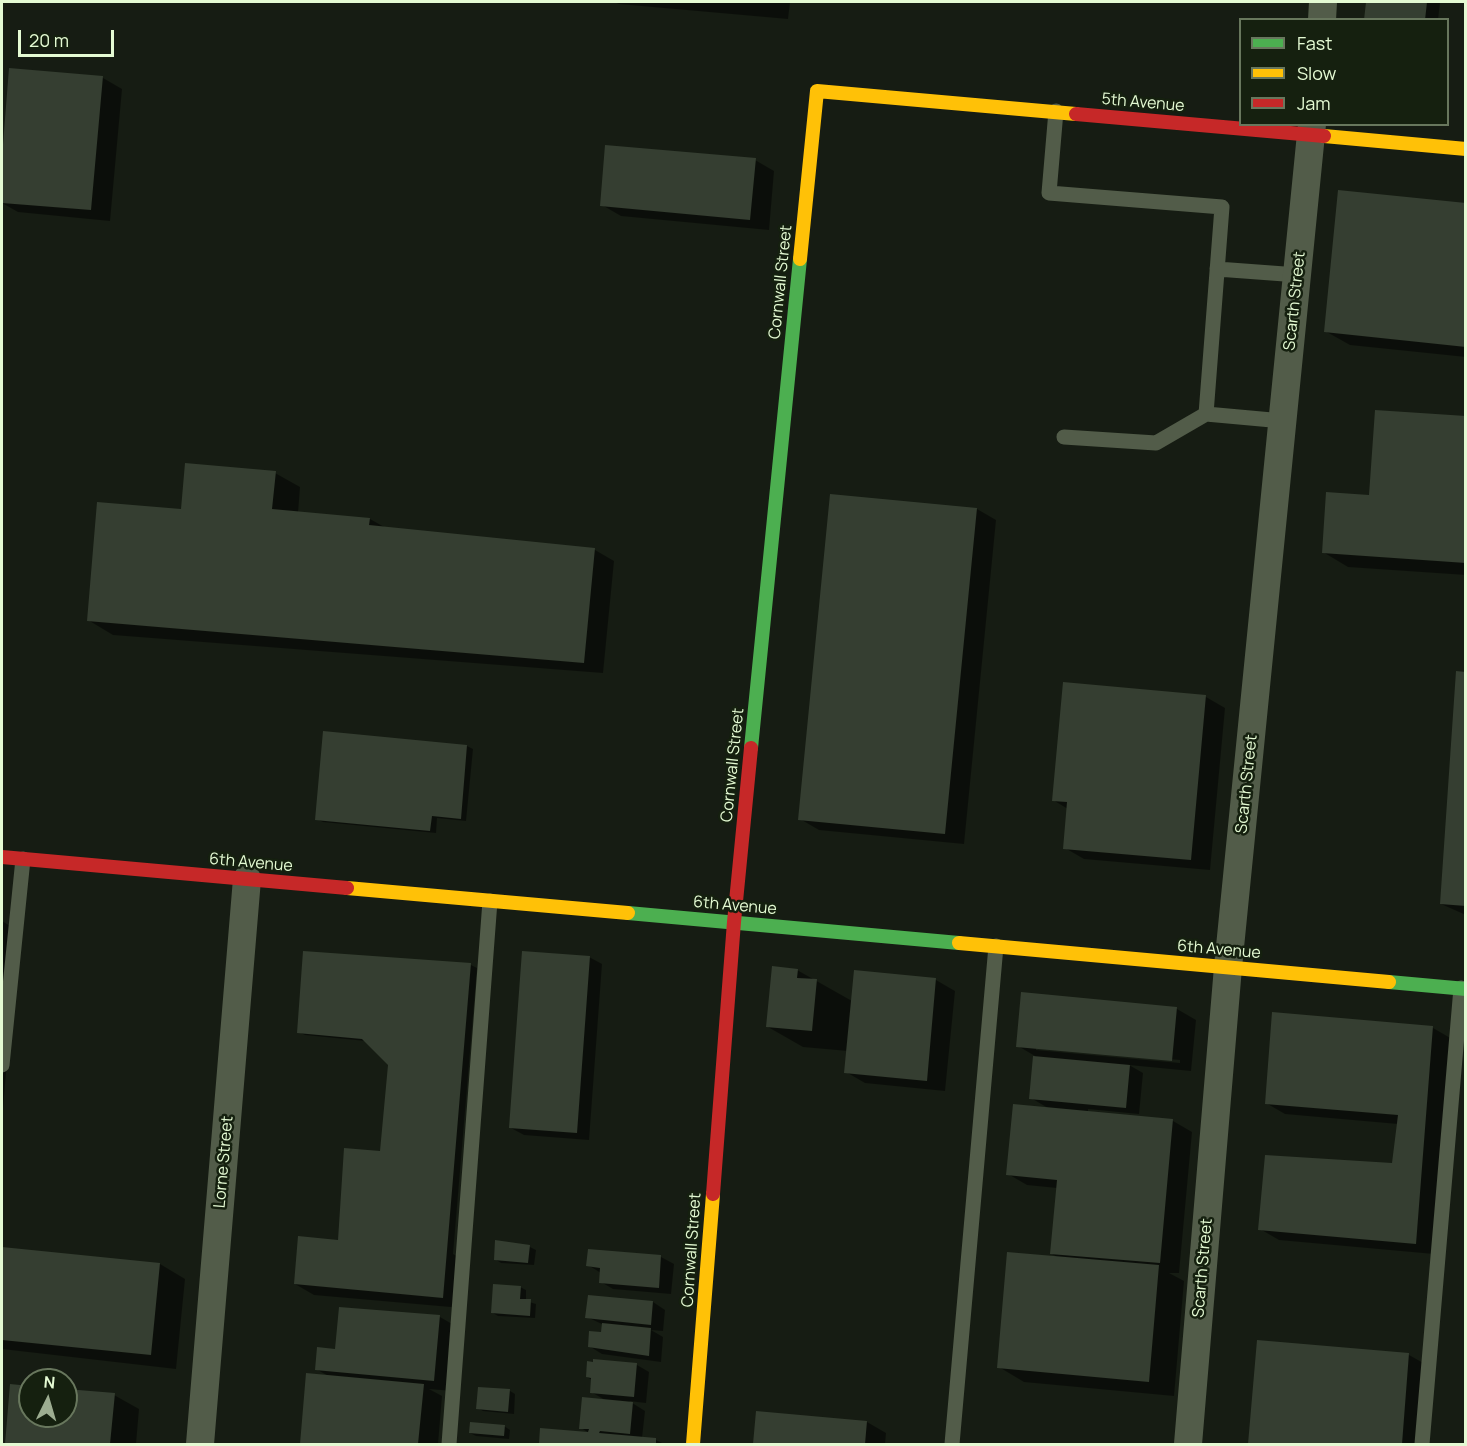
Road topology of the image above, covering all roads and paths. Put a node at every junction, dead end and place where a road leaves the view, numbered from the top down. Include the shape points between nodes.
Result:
1 (1323, 2) edge
2 (1322, 18) edge
3 (817, 91) joint
4 (1056, 111) junction
5 (1239, 124) edge
6 (1269, 126) edge
7 (1312, 129) edge
8 (1466, 149) edge
9 (1218, 269) junction
10 (1298, 275) junction
11 (1206, 414) junction
12 (1283, 421) junction
13 (1064, 437) dead end
14 (2, 857) edge
15 (23, 859) junction
16 (247, 879) junction
17 (490, 901) junction
18 (734, 922) junction
19 (996, 946) junction
20 (1228, 967) junction
21 (1463, 988) edge
22 (2, 1065) edge
23 (201, 1444) edge
24 (449, 1444) edge
25 (693, 1444) edge
26 (952, 1444) edge
27 (1188, 1444) edge
28 (1422, 1444) edge

1 - 2 street
3 - 4 street, 5th Avenue
3 - 18 street, Cornwall Street
4 - 5 street, 5th Avenue
4 - 9 lane via 1049,193 1222,207
6 - 7 street, 5th Avenue
7 - 8 street, 5th Avenue
7 - 10 street, Scarth Street
9 - 10 lane
9 - 11 lane
10 - 12 street, Scarth Street
11 - 12 lane
11 - 13 lane via 1156,443
12 - 20 street, Scarth Street
14 - 15 street, 6th Avenue
15 - 16 street, 6th Avenue
15 - 22 lane
16 - 17 street, 6th Avenue
16 - 23 street, Lorne Street
17 - 18 street, 6th Avenue
17 - 24 lane
18 - 19 street, 6th Avenue
18 - 25 street, Cornwall Street
19 - 20 street, 6th Avenue
19 - 26 lane
20 - 21 street, 6th Avenue
20 - 27 street, Scarth Street
21 - 28 lane

